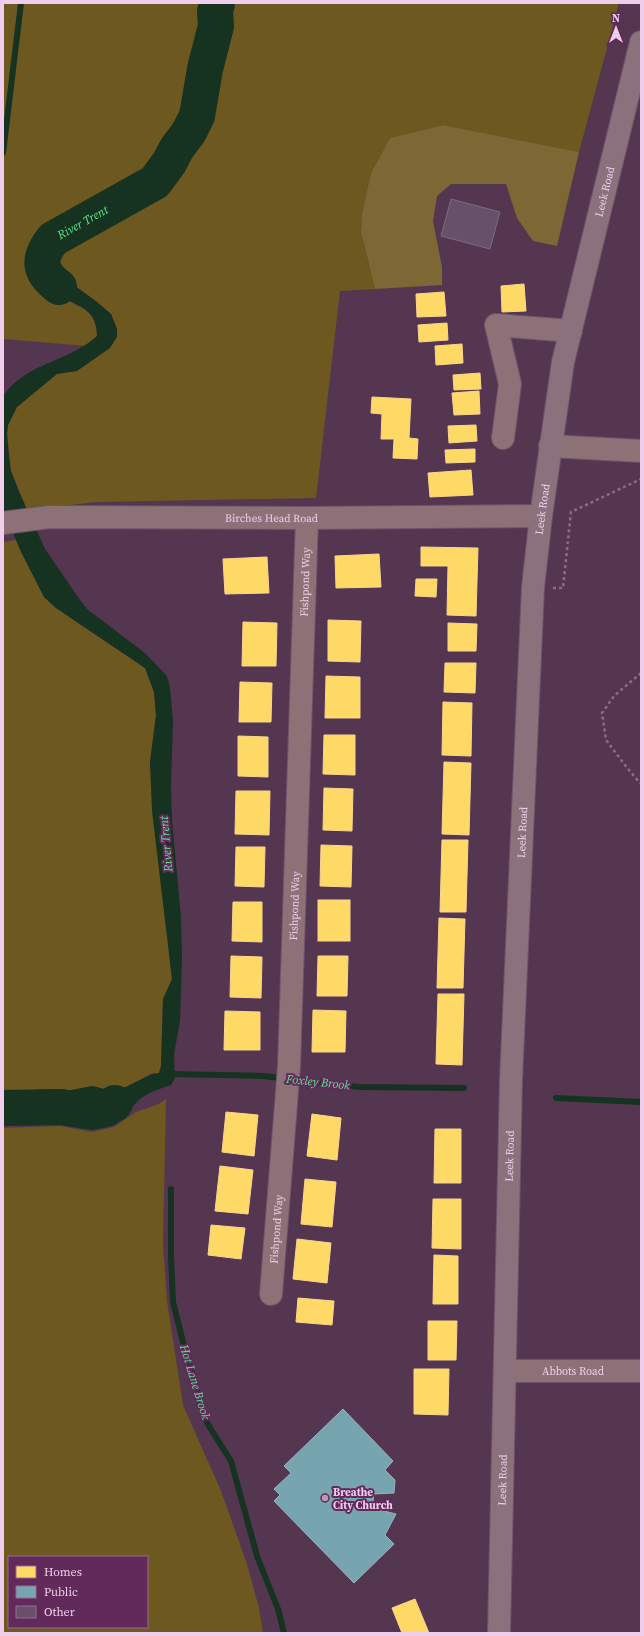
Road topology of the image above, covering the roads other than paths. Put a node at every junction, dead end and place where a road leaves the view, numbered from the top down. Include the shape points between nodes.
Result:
1 (641, 42) edge
2 (571, 330) junction
3 (502, 438) dead end
4 (550, 446) junction
5 (641, 451) edge
6 (541, 516) junction
7 (307, 518) junction
8 (3, 523) edge
9 (271, 1294) dead end
10 (504, 1371) junction
11 (641, 1371) edge
12 (499, 1633) edge

1 - 2 main road, Leek Road
2 - 3 street via 496,325 510,384
2 - 4 main road, Leek Road via 563,362
4 - 5 street
4 - 6 main road, Leek Road
6 - 7 street, Birches Head Road
6 - 10 main road, Leek Road via 533,587 511,1080
7 - 8 street, Birches Head Road via 49,517
7 - 9 street, Fishpond Way via 288,1090
10 - 11 street, Abbots Road
10 - 12 main road, Leek Road

